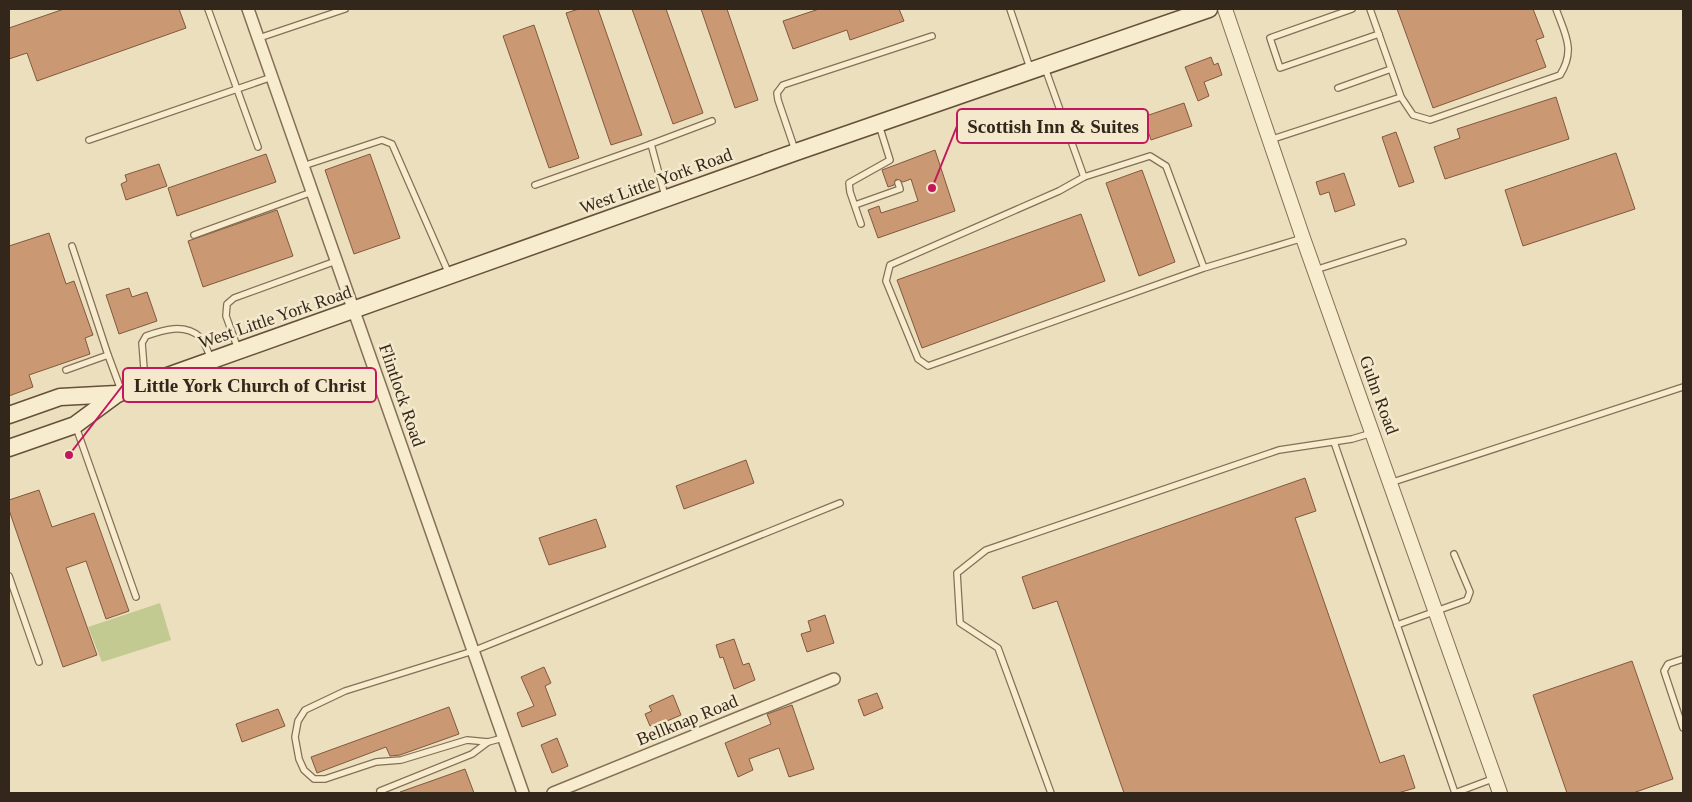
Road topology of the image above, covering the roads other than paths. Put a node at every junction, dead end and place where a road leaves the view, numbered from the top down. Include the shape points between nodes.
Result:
1 (208, 9) edge
2 (248, 9) edge
3 (345, 9) edge
4 (1010, 9) edge
5 (1209, 9) edge
6 (1225, 9) edge
7 (1352, 9) edge
8 (1370, 9) edge
9 (1556, 9) edge
10 (1379, 34) junction
11 (932, 36) dead end
12 (259, 38) junction
13 (1038, 68) junction
14 (1391, 69) junction
15 (272, 77) junction
16 (1338, 88) dead end
17 (237, 89) junction
18 (1401, 97) junction
19 (712, 121) dead end
20 (878, 123) junction
21 (89, 140) dead end
22 (1270, 140) junction
23 (652, 144) junction
24 (258, 147) dead end
25 (796, 152) junction
26 (303, 166) junction
27 (1084, 177) junction
28 (898, 183) dead end
29 (535, 185) dead end
30 (312, 192) junction
31 (666, 198) junction
32 (855, 205) junction
33 (861, 224) dead end
34 (194, 234) dead end
35 (1303, 238) junction
36 (1403, 242) dead end
37 (72, 246) dead end
38 (336, 261) junction
39 (1204, 268) junction
40 (1315, 270) junction
41 (450, 276) junction
42 (354, 311) junction
43 (239, 351) junction
44 (108, 355) junction
45 (212, 360) junction
46 (66, 370) dead end
47 (146, 384) junction
48 (1683, 387) edge
49 (119, 393) junction
50 (9, 415) edge
51 (75, 425) junction
52 (1372, 432) junction
53 (1334, 442) junction
54 (9, 448) edge
55 (1390, 483) junction
56 (840, 503) dead end
57 (1454, 554) dead end
58 (9, 576) edge
59 (136, 597) dead end
60 (1436, 612) junction
61 (1397, 625) junction
62 (473, 651) junction
63 (1683, 659) edge
64 (39, 662) dead end
65 (834, 679) dead end
66 (1683, 728) edge
67 (503, 738) junction
68 (488, 742) junction
69 (1495, 778) junction
70 (380, 790) dead end
71 (521, 793) edge
72 (553, 793) edge
73 (1051, 793) edge
74 (1455, 793) edge
75 (1500, 793) edge

1 - 17 lane
2 - 12 street, Flintlock Road
3 - 12 lane
4 - 13 lane
5 - 13 main road, West Little York Road
6 - 22 street, Guhn Road
7 - 10 lane via 1270,38 1280,68
8 - 10 lane
9 - 18 lane via 1568,45 1568,62 1560,75 1430,120 1413,115
10 - 14 lane
11 - 25 lane via 783,85 777,93 778,100
12 - 15 street, Flintlock Road
13 - 20 main road, West Little York Road
13 - 27 lane
14 - 16 lane
14 - 18 lane
15 - 17 lane
15 - 26 street, Flintlock Road
17 - 21 lane
17 - 24 lane
18 - 22 lane
19 - 23 lane
20 - 25 main road, West Little York Road
20 - 32 lane via 890,163 851,180 850,192
22 - 35 street, Guhn Road
23 - 29 lane
23 - 31 lane
25 - 31 main road, West Little York Road
26 - 30 street, Flintlock Road
26 - 41 lane via 382,140 392,144
27 - 39 lane via 1150,156 1166,166
27 - 39 lane via 890,265 886,281 918,359 928,366
28 - 32 lane via 900,189
30 - 34 lane
30 - 38 street, Flintlock Road
31 - 41 main road, West Little York Road
32 - 33 lane
35 - 39 lane
35 - 40 street, Guhn Road
36 - 40 lane
37 - 44 lane
38 - 42 street, Flintlock Road
38 - 43 lane via 234,298 227,304 226,316
40 - 52 street, Guhn Road
41 - 42 main road, West Little York Road
42 - 43 main road, West Little York Road
42 - 62 street, Flintlock Road
43 - 45 main road, West Little York Road
44 - 46 lane
44 - 49 lane
45 - 47 main road, West Little York Road
45 - 47 lane via 201,338 187,330 170,328 146,336 142,343
47 - 49 main road, West Little York Road
48 - 55 lane
49 - 50 main road, West Little York Road via 60,397
49 - 51 main road, West Little York Road
51 - 54 main road, West Little York Road
51 - 59 lane
52 - 53 lane
52 - 55 street, Guhn Road
53 - 61 lane
53 - 73 lane via 1278,450 986,550 957,573 960,623 998,648
55 - 60 street, Guhn Road
56 - 62 lane
57 - 60 lane via 1470,596
58 - 64 lane
60 - 61 lane
60 - 69 street, Guhn Road
61 - 74 lane
62 - 67 street, Flintlock Road
62 - 68 lane via 345,691 305,710 298,721 295,737 302,765 314,779 325,779 376,762 401,760 467,740
63 - 66 lane via 1668,664 1664,670
65 - 72 street, Bellknap Road
67 - 68 lane
67 - 71 street, Flintlock Road
68 - 70 lane via 463,758
69 - 74 lane
69 - 75 street, Guhn Road

